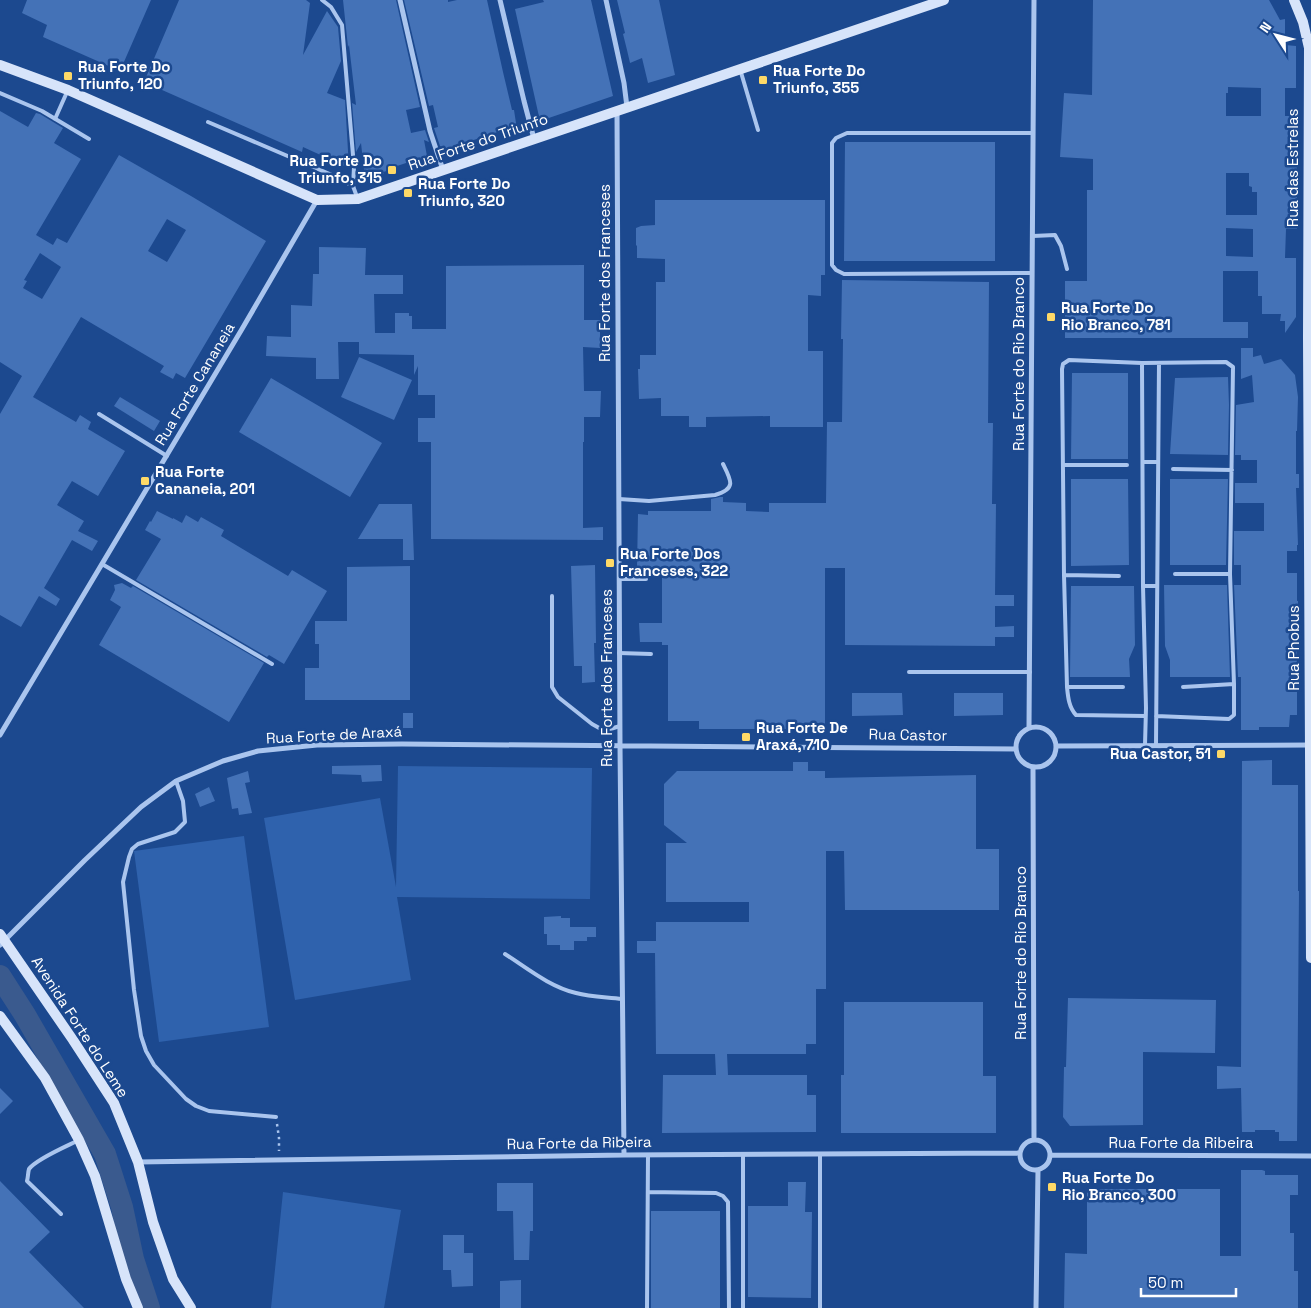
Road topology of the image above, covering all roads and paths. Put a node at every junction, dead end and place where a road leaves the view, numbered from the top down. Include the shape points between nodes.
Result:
1 (322, 0) edge
2 (400, 0) edge
3 (500, 0) edge
4 (606, 0) edge
5 (944, 0) edge
6 (1034, 0) edge
7 (1294, 0) edge
8 (0, 65) edge
9 (740, 70) junction
10 (68, 90) junction
11 (0, 93) edge
12 (622, 109) junction
13 (55, 119) junction
14 (208, 122) dead end
15 (758, 130) dead end
16 (1034, 133) junction
17 (88, 139) dead end
18 (534, 139) junction
19 (442, 170) junction
20 (353, 186) junction
21 (358, 199) junction
22 (317, 200) junction
23 (1033, 236) junction
24 (1067, 269) dead end
25 (1032, 273) junction
26 (1310, 340) edge
27 (1142, 363) junction
28 (1159, 363) junction
29 (99, 414) dead end
30 (166, 456) junction
31 (1143, 462) junction
32 (1158, 462) junction
33 (723, 464) dead end
34 (1063, 465) junction
35 (1127, 466) dead end
36 (1173, 469) dead end
37 (1232, 470) junction
38 (619, 499) junction
39 (102, 564) junction
40 (1175, 574) dead end
41 (1230, 574) junction
42 (1064, 575) junction
43 (1119, 576) dead end
44 (619, 579) junction
45 (646, 579) dead end
46 (1144, 586) junction
47 (1157, 586) junction
48 (552, 596) dead end
49 (619, 653) junction
50 (651, 654) dead end
51 (272, 664) dead end
52 (909, 672) dead end
53 (1030, 672) junction
54 (1234, 684) junction
55 (1067, 687) junction
56 (1123, 687) dead end
57 (1183, 687) dead end
58 (1145, 716) junction
59 (1156, 716) junction
60 (620, 726) junction
61 (1029, 728) junction
62 (0, 735) edge
63 (620, 745) junction
64 (1144, 745) junction
65 (1156, 745) junction
66 (1310, 745) edge
67 (1056, 746) junction
68 (1016, 749) junction
69 (1033, 767) junction
70 (176, 781) junction
71 (1, 940) edge
72 (505, 954) dead end
73 (1311, 958) edge
74 (622, 999) junction
75 (0, 1016) edge
76 (276, 1116) joint
77 (79, 1140) junction
78 (1034, 1140) junction
79 (1020, 1153) junction
80 (648, 1154) junction
81 (742, 1154) junction
82 (820, 1154) junction
83 (624, 1155) junction
84 (1050, 1155) junction
85 (1311, 1156) edge
86 (278, 1160) junction
87 (138, 1162) junction
88 (1038, 1170) junction
89 (648, 1192) junction
90 (61, 1214) dead end
91 (138, 1308) edge
92 (191, 1308) edge
93 (647, 1308) edge
94 (729, 1308) edge
95 (743, 1308) edge
96 (820, 1308) edge
97 (1036, 1308) edge

1 - 20 lane via 331,7 342,25
2 - 19 street
3 - 18 street
4 - 12 street, Rua Forte dos Franceses via 624,83
5 - 9 street, Rua Forte do Triunfo
6 - 16 street, Rua Forte do Rio Branco
7 - 26 street, Rua das Estrelas via 1309,48
8 - 10 street, Rua Forte do Triunfo
9 - 12 street, Rua Forte do Triunfo
9 - 15 lane
10 - 13 lane
10 - 22 street, Rua Forte do Triunfo
11 - 13 lane
12 - 18 street, Rua Forte do Triunfo
12 - 38 street, Rua Forte dos Franceses
13 - 17 lane
14 - 20 lane
16 - 23 street, Rua Forte do Rio Branco
16 - 25 lane via 847,133 832,143 832,265 836,270 844,274
18 - 19 street, Rua Forte do Triunfo
19 - 21 street, Rua Forte do Triunfo
20 - 21 lane
21 - 22 street, Rua Forte do Triunfo
22 - 30 street, Rua Forte Cananeia
23 - 24 lane via 1055,235
23 - 25 street, Rua Forte do Rio Branco
25 - 53 street, Rua Forte do Rio Branco
26 - 66 street, Rua Phobus
27 - 28 lane
27 - 31 lane
27 - 34 lane via 1068,360 1063,364
28 - 32 lane
28 - 37 lane via 1226,362 1233,367
29 - 30 lane
30 - 39 street, Rua Forte Cananeia
31 - 32 lane
31 - 46 lane
32 - 47 lane
33 - 38 lane via 730,479 726,492 649,501
34 - 35 lane
34 - 42 lane
36 - 37 lane
37 - 41 lane
38 - 44 street, Rua Forte dos Franceses
39 - 51 lane
39 - 62 street, Rua Forte Cananeia
40 - 41 lane
41 - 54 lane
42 - 43 lane
42 - 55 lane
44 - 45 lane
44 - 49 street, Rua Forte dos Franceses
46 - 47 lane
46 - 58 lane
47 - 59 lane
48 - 60 lane via 552,687 558,697 601,729
49 - 50 lane
49 - 60 street, Rua Forte dos Franceses
52 - 53 lane
53 - 61 street, Rua Forte do Rio Branco
54 - 57 lane
54 - 59 lane via 1234,715 1229,719
55 - 56 lane
55 - 58 lane via 1072,711 1076,715
58 - 64 lane
59 - 65 lane
60 - 63 street, Rua Forte dos Franceses
61 - 67 street via 1048,731
61 - 68 street via 1019,736
63 - 68 street, Rua Castor
63 - 70 street, Rua Forte de Araxá via 317,745 258,750
63 - 74 street, Rua Forte dos Franceses
64 - 65 street
64 - 67 street
65 - 66 street
66 - 73 street, Rua Phobus
67 - 69 street via 1051,760 1040,767
68 - 69 street via 1022,761
69 - 78 street, Rua Forte do Rio Branco
70 - 71 street, Rua Forte de Araxá via 141,807
70 - 76 lane via 183,801 185,822 175,832 132,849 123,882 141,1036 154,1065 196,1106 209,1111
71 - 87 street, Avenida Forte do Leme via 114,1103
72 - 74 lane via 559,988
74 - 83 street, Rua Forte dos Franceses
75 - 77 street via 45,1078
76 - 86 path
77 - 90 lane via 29,1170 27,1181
77 - 91 street via 95,1176
78 - 79 street via 1024,1144
78 - 84 street via 1047,1146
79 - 82 street, Rua Forte da Ribeira
79 - 88 street via 1025,1166
80 - 81 street, Rua Forte da Ribeira
80 - 83 street, Rua Forte da Ribeira
80 - 89 lane
81 - 82 street, Rua Forte da Ribeira
81 - 95 lane
82 - 96 lane
83 - 86 street, Rua Forte da Ribeira
84 - 85 street, Rua Forte da Ribeira
84 - 88 street via 1043,1168
86 - 87 street, Rua Forte da Ribeira
87 - 92 street, Avenida Forte do Leme via 173,1279
88 - 97 street
89 - 93 lane
89 - 94 lane via 716,1193 728,1202

